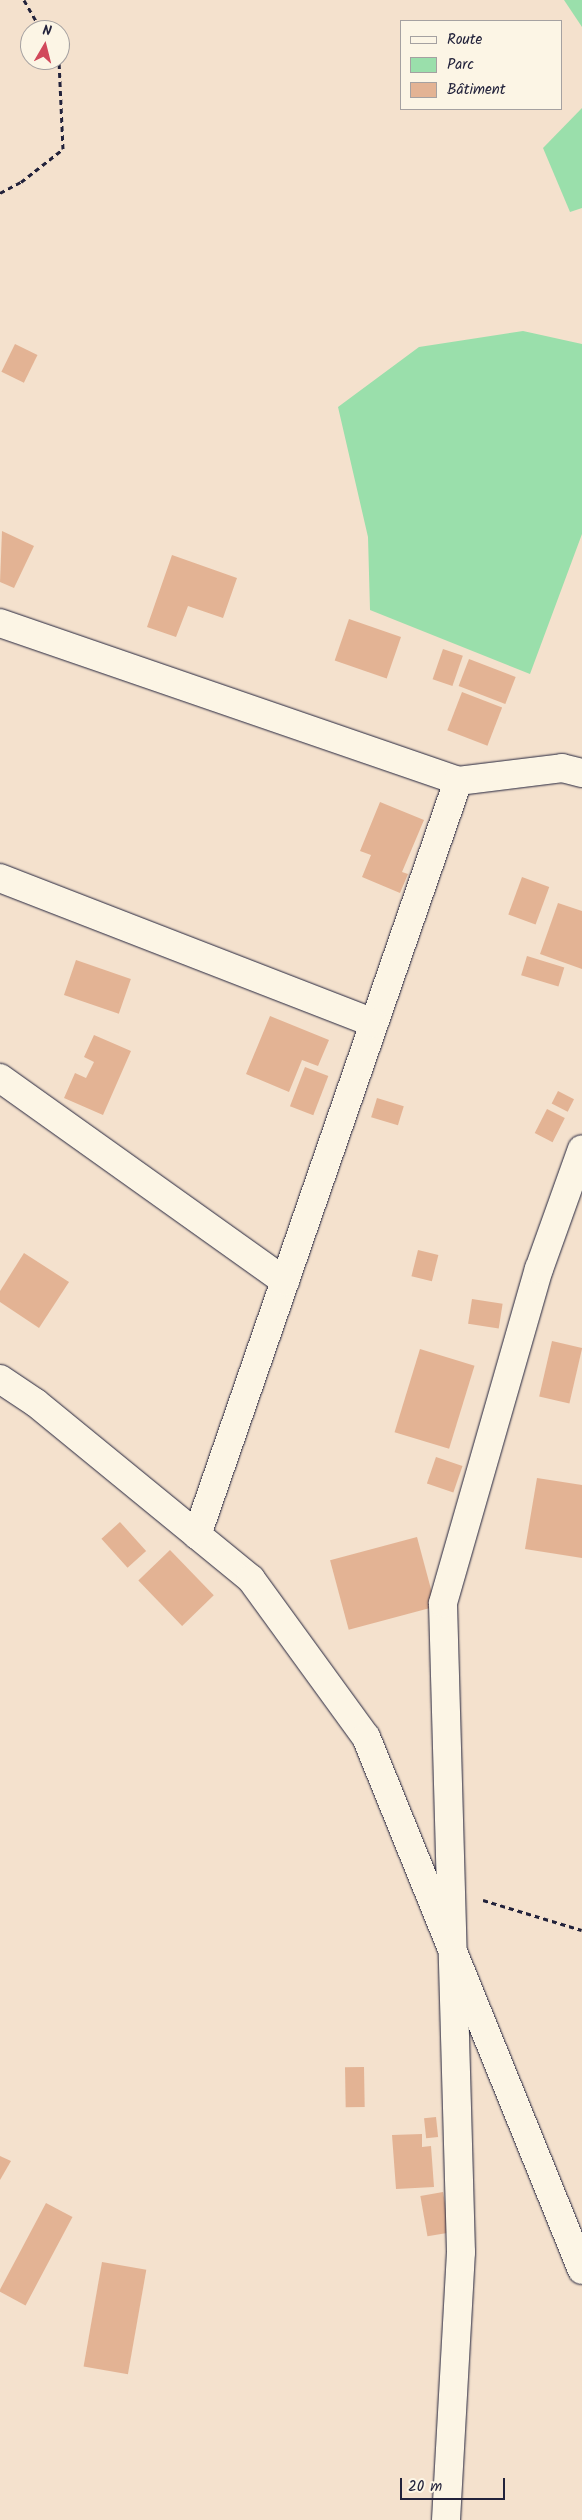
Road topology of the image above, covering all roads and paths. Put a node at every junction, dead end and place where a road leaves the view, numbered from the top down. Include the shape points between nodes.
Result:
1 (24, 0) edge
2 (35, 20) edge
3 (59, 70) edge
4 (0, 193) edge
5 (0, 623) edge
6 (582, 773) edge
7 (458, 781) junction
8 (0, 878) edge
9 (374, 1023) junction
10 (0, 1078) edge
11 (582, 1149) edge
12 (285, 1281) junction
13 (0, 1379) edge
14 (197, 1534) junction
15 (449, 1889) junction
16 (582, 1930) edge
17 (450, 1939) junction
18 (582, 2270) edge
19 (446, 2520) edge

1 - 2 path
3 - 4 path via 63,149 21,182
5 - 7 street
6 - 7 street via 562,768
7 - 9 street
8 - 9 street
9 - 12 street
10 - 12 street
11 - 15 street via 539,1269 443,1603
12 - 14 street
13 - 14 street via 36,1403
14 - 17 street via 251,1579 366,1736
15 - 16 path
15 - 17 street
17 - 18 street
17 - 19 street via 461,2252

